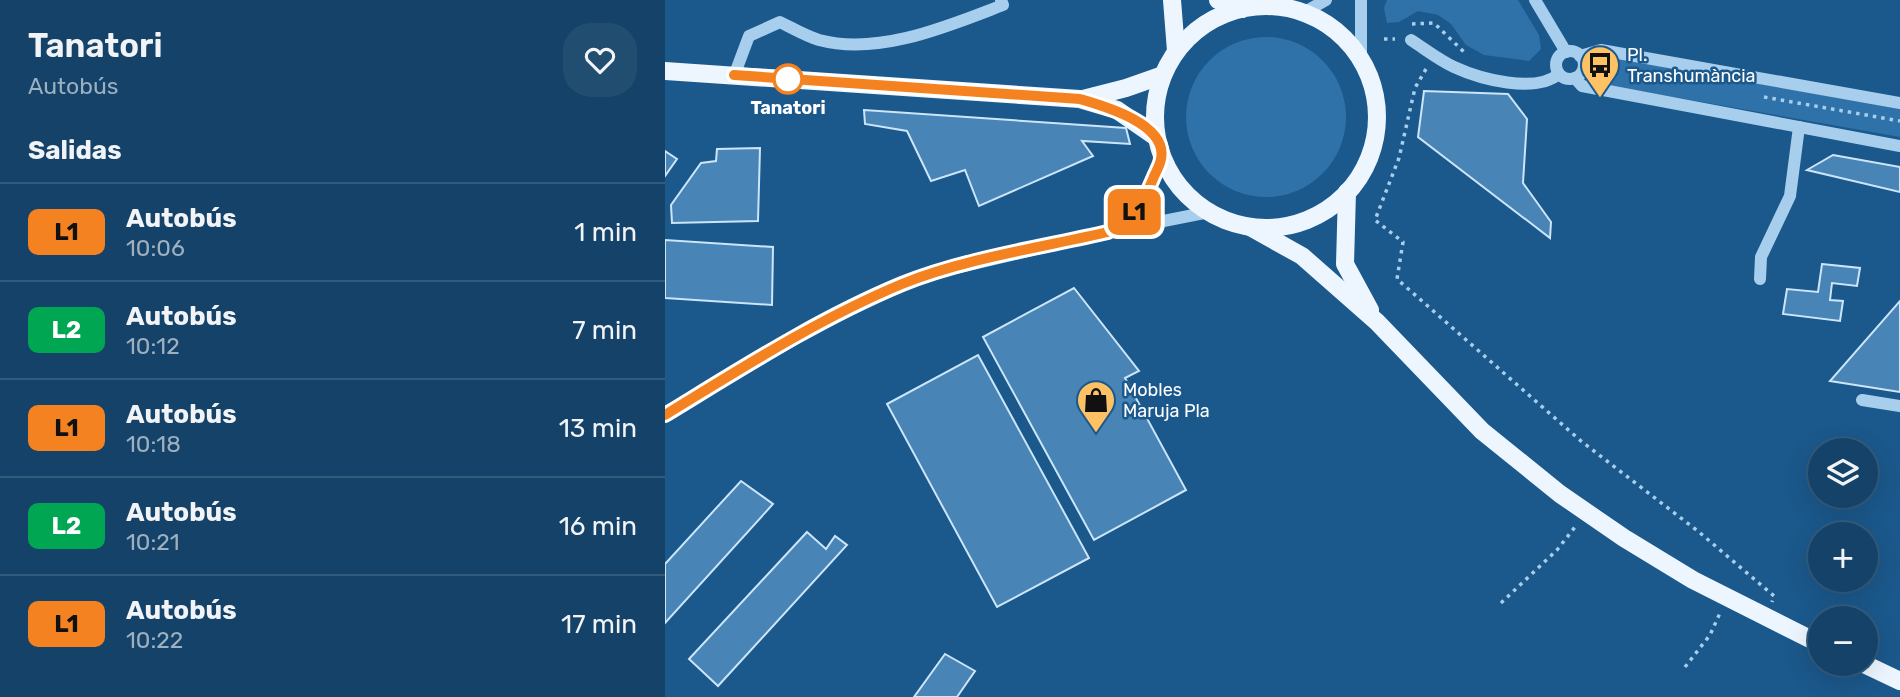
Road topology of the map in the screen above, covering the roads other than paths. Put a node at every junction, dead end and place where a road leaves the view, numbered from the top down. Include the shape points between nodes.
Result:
1 (1001, 0) edge
2 (1171, 0) edge
3 (1218, 0) edge
4 (1327, 0) edge
5 (1361, 0) edge
6 (1535, 0) edge
7 (1242, 9) junction
8 (1303, 12) junction
9 (1406, 40) road end
10 (1176, 51) junction
11 (1566, 52) junction
12 (1580, 56) junction
13 (1361, 60) junction
14 (665, 71) edge
15 (1559, 74) junction
16 (734, 75) junction
17 (1163, 75) junction
18 (1575, 78) junction
19 (1080, 99) junction
20 (1900, 103) edge
21 (1799, 127) junction
22 (1156, 137) junction
23 (1900, 146) edge
24 (1162, 157) junction
25 (1347, 192) junction
26 (1209, 212) junction
27 (1250, 227) junction
28 (1108, 232) junction
29 (1760, 279) dead end
30 (1377, 322) junction
31 (1862, 400) dead end
32 (1900, 406) edge
33 (665, 415) edge
34 (1808, 638) edge
35 (1878, 671) edge
36 (1900, 681) edge

1 - 16 street via 1003,5 949,25 872,44 820,40 780,22 749,36
2 - 10 main road
3 - 7 main road
4 - 8 street
5 - 13 street
6 - 11 street
7 - 8 main road via 1273,6
7 - 10 main road via 1205,24
8 - 13 main road via 1330,27
9 - 15 street via 1475,74 1539,83
10 - 17 main road
11 - 12 street
11 - 15 street via 1556,60
12 - 18 street via 1583,68
12 - 20 street via 1601,50
13 - 25 main road via 1374,93 1376,128 1367,163
14 - 16 main road
15 - 18 street
16 - 19 main road
17 - 19 main road
17 - 22 main road via 1155,105
18 - 21 street via 1582,86
19 - 22 main road via 1117,110
21 - 23 street
21 - 29 street via 1790,196 1761,257
22 - 24 main road
24 - 26 main road via 1186,194
24 - 28 street via 1144,201
25 - 27 main road via 1310,219 1281,227
25 - 30 main road via 1345,264
26 - 27 main road
26 - 28 street
27 - 30 main road via 1302,256
28 - 33 street via 904,284 841,312
30 - 34 main road via 1482,431 1588,514 1727,598
31 - 32 street
35 - 36 main road

